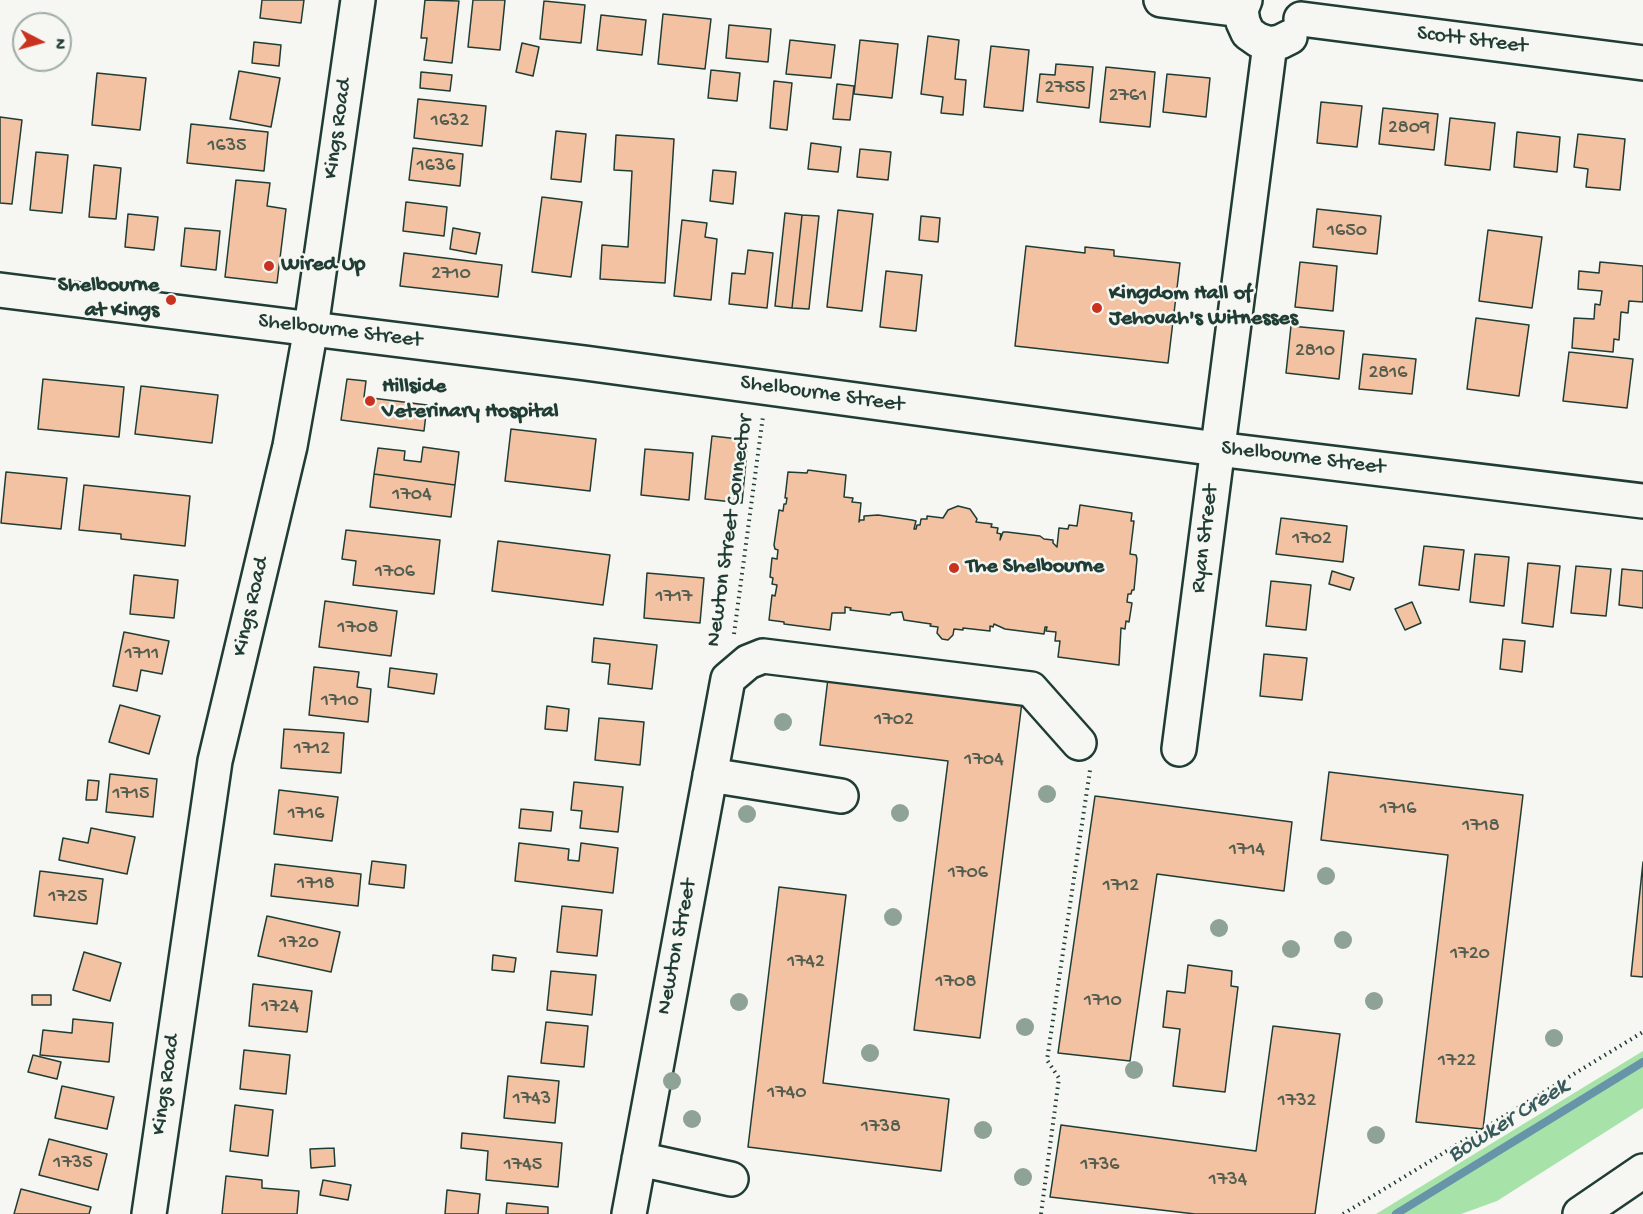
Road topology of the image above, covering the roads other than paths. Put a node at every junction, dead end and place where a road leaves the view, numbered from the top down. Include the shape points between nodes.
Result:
1 (358, 0) edge
2 (1161, 0) edge
3 (1243, 5) edge
4 (1299, 10) edge
5 (1270, 44) junction
6 (1643, 63) edge
7 (0, 290) edge
8 (311, 328) junction
9 (1217, 449) junction
10 (1643, 501) edge
11 (1179, 749) dead end
12 (1085, 751) road end
13 (710, 775) junction
14 (841, 796) dead end
15 (639, 1159) junction
16 (1643, 1171) edge
17 (730, 1179) dead end
18 (149, 1214) edge
19 (628, 1214) edge
20 (1580, 1214) edge

1 - 8 street, Kings Road
2 - 3 street
3 - 5 street via 1248,33
4 - 5 street via 1297,29 1290,37
4 - 6 street, Scott Street
5 - 9 street, Ryan Street
7 - 8 street, Shelbourne Street
8 - 9 street, Shelbourne Street
8 - 18 street, Kings Road via 290,446 215,761
9 - 10 street, Shelbourne Street
9 - 11 street, Ryan Street
12 - 13 street, Newton Street via 1031,689 764,656 748,662 728,680
13 - 14 street
13 - 15 street, Newton Street
15 - 17 street
15 - 19 street, Newton Street
16 - 20 street

